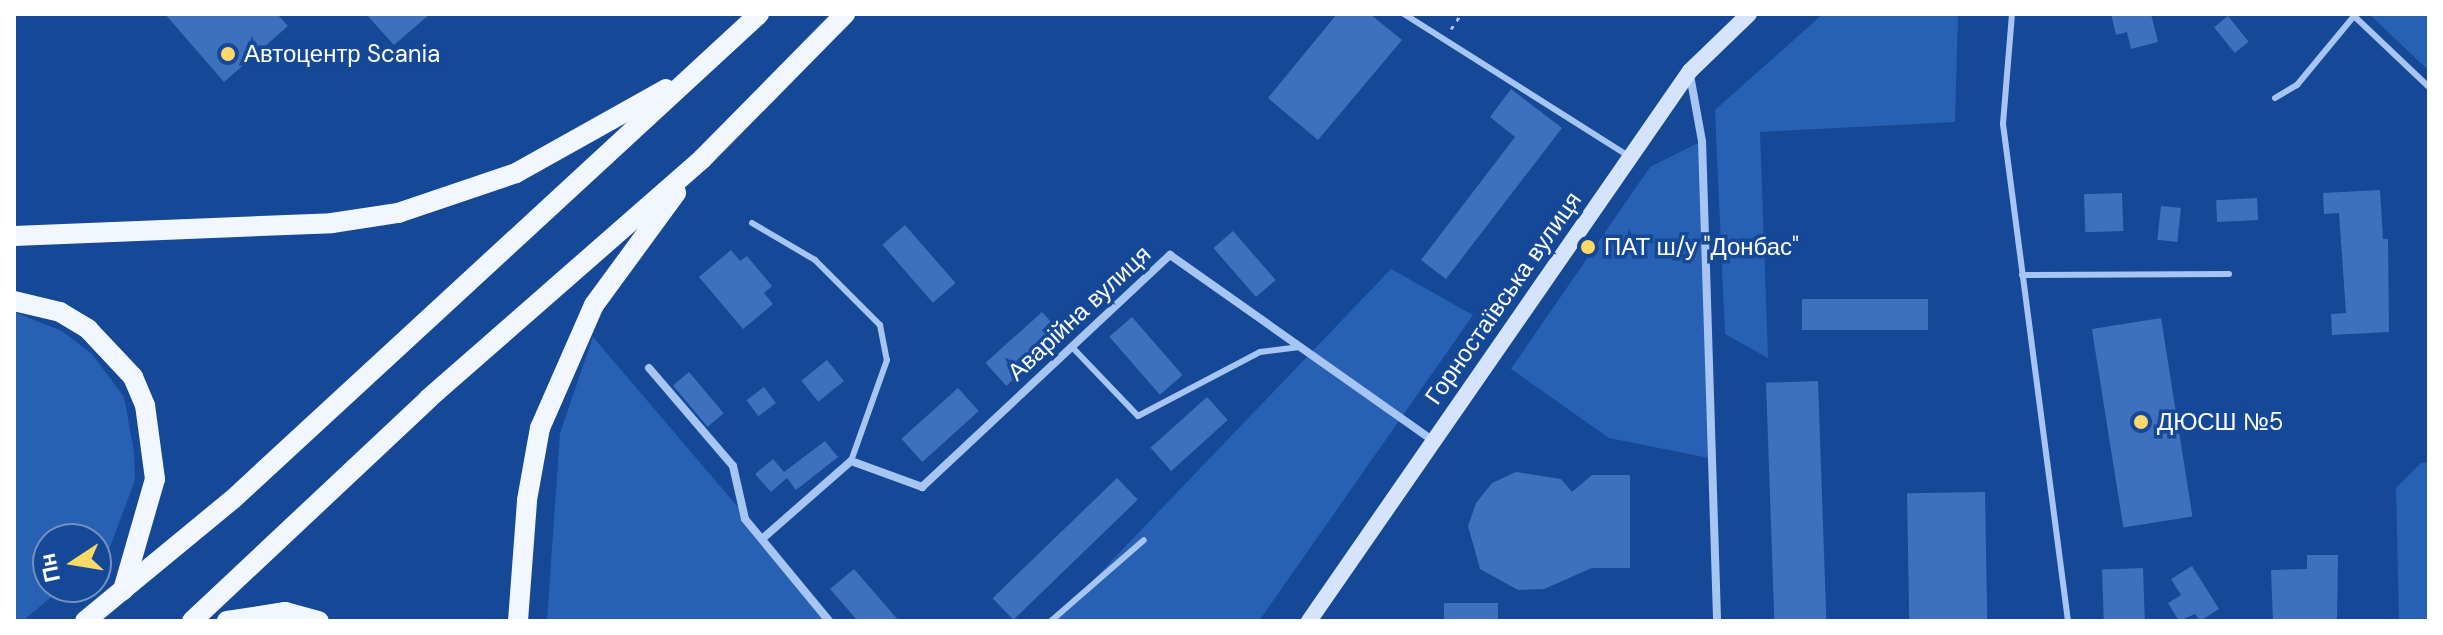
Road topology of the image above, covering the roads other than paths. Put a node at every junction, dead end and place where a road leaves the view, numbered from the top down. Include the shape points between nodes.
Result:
1 (759, 14) edge
2 (845, 14) edge
3 (1404, 14) edge
4 (1749, 14) edge
5 (2012, 14) edge
6 (2353, 15) edge
7 (701, 69) junction
8 (1690, 71) junction
9 (2429, 87) edge
10 (2275, 98) dead end
11 (1630, 157) junction
12 (702, 159) junction
13 (752, 223) dead end
14 (14, 236) edge
15 (2229, 274) dead end
16 (2022, 275) junction
17 (14, 301) edge
18 (1072, 347) junction
19 (1300, 347) junction
20 (649, 368) dead end
21 (1434, 441) junction
22 (851, 461) junction
23 (762, 539) junction
24 (1144, 540) dead end
25 (123, 591) junction
26 (85, 621) edge
27 (192, 621) edge
28 (227, 621) edge
29 (319, 621) edge
30 (518, 621) edge
31 (829, 621) edge
32 (1051, 621) edge
33 (1309, 621) edge
34 (1717, 621) edge
35 (2068, 621) edge

1 - 7 main road
2 - 12 main road
3 - 11 lane
4 - 8 main road, Горностаївська вулиця
5 - 16 lane via 2003,124
6 - 9 lane
6 - 10 lane via 2297,85
7 - 14 main road via 516,173 398,213 332,223
7 - 25 main road via 232,500
8 - 11 main road, Горностаївська вулиця
8 - 34 street via 1702,141
11 - 21 main road, Горностаївська вулиця
12 - 27 main road via 428,399
12 - 30 main road via 594,305 562,370 540,428 527,500
13 - 22 lane via 815,260 880,325 887,360
15 - 16 lane
16 - 35 lane
17 - 25 main road via 60,312 88,329 133,377 145,405 155,479
18 - 19 lane via 1138,416 1260,352
18 - 19 street, Аварійна вулиця via 1170,255
18 - 22 street, Аварійна вулиця via 922,487
19 - 21 street, Аварійна вулиця
20 - 23 street via 733,466 745,519
21 - 33 main road, Горностаївська вулиця
22 - 23 street
23 - 31 street
24 - 32 lane
25 - 26 main road
28 - 29 main road via 285,612

